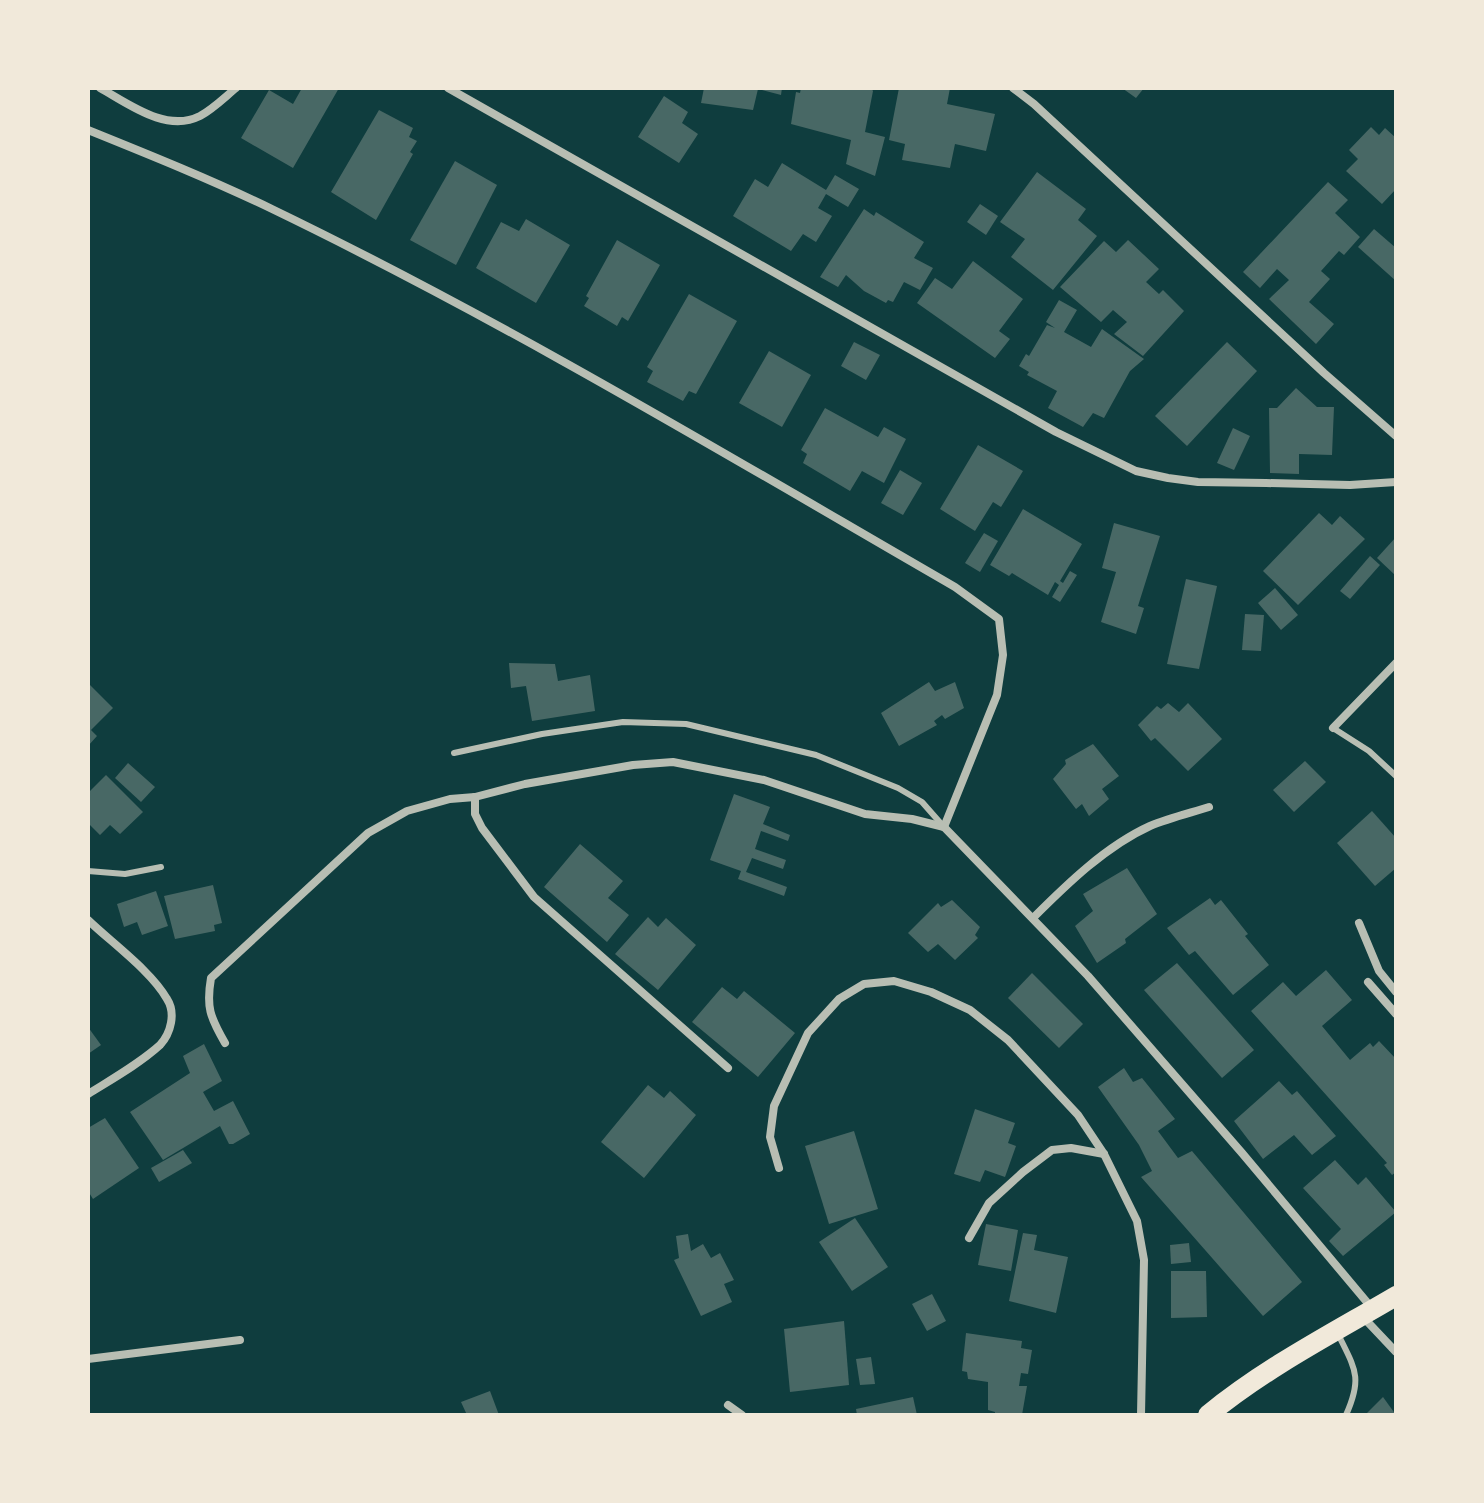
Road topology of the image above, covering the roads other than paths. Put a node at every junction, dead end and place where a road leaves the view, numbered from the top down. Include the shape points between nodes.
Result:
1 (100, 88) edge
2 (236, 88) edge
3 (448, 88) edge
4 (1013, 88) edge
5 (88, 130) edge
6 (1396, 436) edge
7 (1396, 482) edge
8 (1396, 663) edge
9 (1333, 728) joint
10 (454, 753) dead end
11 (1396, 776) edge
12 (475, 797) junction
13 (1209, 807) dead end
14 (944, 827) junction
15 (161, 867) dead end
16 (88, 871) edge
17 (1033, 918) junction
18 (88, 920) edge
19 (1359, 923) dead end
20 (1368, 982) dead end
21 (1396, 992) edge
22 (1396, 1014) edge
23 (225, 1043) dead end
24 (728, 1068) dead end
25 (88, 1094) edge
26 (1104, 1154) junction
27 (779, 1168) dead end
28 (969, 1238) dead end
29 (1382, 1307) edge
30 (1336, 1331) junction
31 (240, 1340) dead end
32 (1396, 1352) edge
33 (88, 1359) edge
34 (728, 1405) dead end
35 (742, 1415) edge
36 (1141, 1415) edge
37 (1208, 1415) edge
38 (1346, 1415) edge

1 - 2 street via 155,118 180,122 201,115
3 - 7 street via 1021,412 1136,471 1198,482
4 - 6 street
5 - 14 street via 271,208 439,295 621,393 955,587 999,619 1003,655 997,695
8 - 9 street
9 - 11 lane
10 - 14 lane via 623,722 686,724 816,755 898,788 922,802
12 - 14 street via 596,771 673,762 764,780 865,814
12 - 23 street via 407,811 368,833 211,978 207,1001
12 - 24 street via 482,828 534,897
13 - 17 street via 1148,827 1092,865
14 - 17 street
15 - 16 lane via 125,874
17 - 29 street
18 - 25 street via 156,985 172,1013 162,1042
19 - 21 street via 1379,971
20 - 22 street
26 - 27 street via 1078,1115 1008,1040 970,1010 894,981 864,984 839,999 808,1033 774,1106 770,1137
26 - 28 street via 1052,1150 989,1203
26 - 36 street via 1137,1221 1144,1260
29 - 30 main road
29 - 32 street
30 - 37 main road
30 - 38 lane via 1354,1366 1357,1391
31 - 33 street
34 - 35 street

